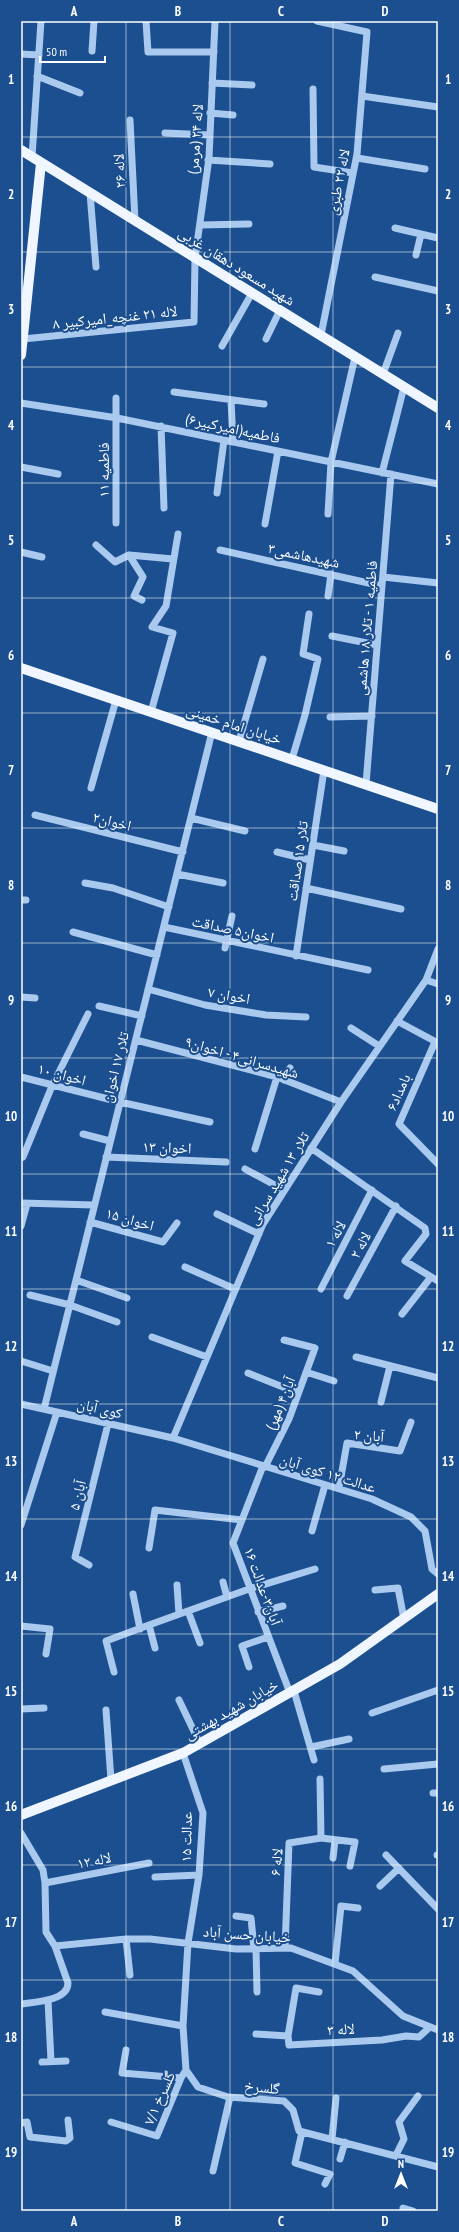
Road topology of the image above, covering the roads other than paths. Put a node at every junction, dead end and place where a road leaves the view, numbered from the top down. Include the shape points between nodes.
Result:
1 (41, 21) edge
2 (94, 21) edge
3 (146, 21) edge
4 (215, 21) edge
5 (317, 21) edge
6 (335, 23) edge
7 (92, 51) dead end
8 (214, 52) junction
9 (21, 54) edge
10 (39, 55) junction
11 (37, 76) junction
12 (212, 82) junction
13 (252, 85) dead end
14 (313, 89) dead end
15 (80, 93) dead end
16 (362, 96) junction
17 (438, 107) edge
18 (210, 113) junction
19 (233, 115) dead end
20 (130, 120) dead end
21 (164, 133) dead end
22 (210, 136) junction
23 (21, 150) edge
24 (32, 157) junction
25 (357, 158) junction
26 (208, 160) junction
27 (41, 163) junction
28 (270, 164) dead end
29 (425, 169) dead end
30 (354, 173) junction
31 (90, 193) junction
32 (135, 221) junction
33 (249, 224) dead end
34 (200, 225) junction
35 (395, 228) dead end
36 (421, 234) junction
37 (438, 238) edge
38 (416, 255) dead end
39 (195, 258) junction
40 (96, 267) dead end
41 (25, 273) edge
42 (375, 277) dead end
43 (438, 291) edge
44 (252, 293) junction
45 (280, 310) junction
46 (398, 333) dead end
47 (321, 336) junction
48 (22, 339) junction
49 (266, 339) dead end
50 (222, 346) dead end
51 (21, 355) edge
52 (355, 357) junction
53 (383, 374) junction
54 (404, 387) junction
55 (174, 392) dead end
56 (116, 398) dead end
57 (231, 400) junction
58 (21, 403) edge
59 (264, 404) dead end
60 (438, 408) edge
61 (116, 418) junction
62 (161, 426) junction
63 (224, 440) junction
64 (233, 442) junction
65 (278, 451) junction
66 (331, 462) junction
67 (21, 467) edge
68 (382, 472) junction
69 (58, 474) dead end
70 (391, 474) junction
71 (438, 484) edge
72 (217, 493) dead end
73 (164, 508) dead end
74 (328, 514) dead end
75 (116, 523) dead end
76 (265, 524) dead end
77 (178, 534) dead end
78 (96, 545) dead end
79 (220, 550) dead end
80 (21, 552) edge
81 (129, 556) junction
82 (42, 557) dead end
83 (173, 559) junction
84 (331, 574) junction
85 (383, 577) junction
86 (438, 583) edge
87 (382, 586) junction
88 (328, 596) dead end
89 (142, 600) dead end
90 (309, 614) dead end
91 (332, 636) dead end
92 (377, 645) junction
93 (263, 659) dead end
94 (21, 668) edge
95 (116, 700) junction
96 (151, 712) junction
97 (372, 716) junction
98 (330, 717) dead end
99 (212, 732) junction
100 (238, 741) junction
101 (292, 759) junction
102 (324, 770) junction
103 (366, 784) junction
104 (90, 788) dead end
105 (438, 809) edge
106 (35, 815) dead end
107 (191, 818) junction
108 (244, 831) dead end
109 (313, 845) junction
110 (344, 851) dead end
111 (183, 852) junction
112 (277, 852) dead end
113 (310, 860) junction
114 (177, 874) junction
115 (85, 883) dead end
116 (223, 883) dead end
117 (306, 888) junction
118 (169, 907) junction
119 (401, 909) dead end
120 (232, 916) dead end
121 (164, 927) junction
122 (74, 932) dead end
123 (226, 944) junction
124 (438, 949) edge
125 (157, 955) junction
126 (296, 956) junction
127 (368, 970) dead end
128 (426, 980) junction
129 (438, 984) edge
130 (148, 989) junction
131 (21, 998) edge
132 (35, 998) dead end
133 (99, 1006) dead end
134 (88, 1014) dead end
135 (142, 1016) junction
136 (306, 1017) dead end
137 (397, 1021) junction
138 (350, 1028) dead end
139 (136, 1040) junction
140 (437, 1043) edge
141 (379, 1046) junction
142 (290, 1068) dead end
143 (21, 1077) edge
144 (277, 1077) junction
145 (284, 1080) junction
146 (52, 1086) junction
147 (120, 1102) junction
148 (341, 1102) junction
149 (210, 1122) dead end
150 (83, 1134) dead end
151 (110, 1141) junction
152 (311, 1148) junction
153 (255, 1149) dead end
154 (21, 1156) edge
155 (106, 1157) junction
156 (226, 1162) dead end
157 (438, 1164) edge
158 (245, 1169) dead end
159 (284, 1190) junction
160 (372, 1190) junction
161 (24, 1204) edge
162 (94, 1205) junction
163 (396, 1206) junction
164 (217, 1214) dead end
165 (90, 1222) junction
166 (177, 1223) dead end
167 (21, 1226) edge
168 (259, 1234) junction
169 (185, 1267) dead end
170 (431, 1277) junction
171 (76, 1280) junction
172 (438, 1281) edge
173 (235, 1289) junction
174 (321, 1289) dead end
175 (30, 1296) dead end
176 (347, 1296) dead end
177 (127, 1298) dead end
178 (70, 1305) junction
179 (402, 1314) dead end
180 (117, 1322) dead end
181 (152, 1337) dead end
182 (284, 1340) dead end
183 (207, 1357) junction
184 (356, 1357) dead end
185 (21, 1361) edge
186 (390, 1366) junction
187 (53, 1371) junction
188 (306, 1372) junction
189 (248, 1373) dead end
190 (438, 1378) edge
191 (334, 1381) dead end
192 (298, 1393) junction
193 (381, 1402) dead end
194 (21, 1404) edge
195 (44, 1409) junction
196 (57, 1412) junction
197 (411, 1422) dead end
198 (108, 1424) junction
199 (173, 1438) junction
200 (264, 1467) junction
201 (325, 1486) junction
202 (339, 1488) junction
203 (242, 1520) junction
204 (21, 1525) edge
205 (312, 1530) dead end
206 (148, 1548) dead end
207 (89, 1565) dead end
208 (315, 1569) dead end
209 (438, 1574) edge
210 (222, 1582) dead end
211 (177, 1585) dead end
212 (249, 1589) junction
213 (374, 1590) dead end
214 (133, 1594) dead end
215 (438, 1594) edge
216 (227, 1597) junction
217 (283, 1606) dead end
218 (188, 1611) junction
219 (258, 1612) junction
220 (179, 1614) junction
221 (404, 1619) junction
222 (150, 1625) junction
223 (21, 1626) edge
224 (140, 1629) junction
225 (268, 1637) junction
226 (200, 1643) dead end
227 (155, 1648) dead end
228 (46, 1654) dead end
229 (249, 1666) dead end
230 (114, 1672) dead end
231 (438, 1690) edge
232 (292, 1692) junction
233 (179, 1700) dead end
234 (44, 1708) dead end
235 (21, 1709) edge
236 (106, 1710) dead end
237 (372, 1713) dead end
238 (349, 1740) dead end
239 (200, 1744) junction
240 (311, 1747) junction
241 (183, 1753) junction
242 (314, 1760) dead end
243 (438, 1764) edge
244 (384, 1769) dead end
245 (320, 1779) dead end
246 (111, 1780) junction
247 (21, 1815) edge
248 (21, 1833) edge
249 (321, 1838) junction
250 (334, 1840) junction
251 (386, 1855) dead end
252 (334, 1858) dead end
253 (149, 1863) dead end
254 (350, 1866) dead end
255 (399, 1868) junction
256 (199, 1875) junction
257 (155, 1877) dead end
258 (45, 1883) junction
259 (380, 1886) dead end
260 (358, 1908) dead end
261 (438, 1909) edge
262 (236, 1916) dead end
263 (126, 1939) junction
264 (188, 1943) junction
265 (55, 1946) junction
266 (285, 1948) junction
267 (255, 1949) junction
268 (335, 1964) junction
269 (130, 1974) dead end
270 (257, 1992) dead end
271 (319, 1992) dead end
272 (48, 2000) junction
273 (21, 2004) edge
274 (105, 2012) dead end
275 (183, 2026) junction
276 (430, 2027) junction
277 (438, 2030) edge
278 (256, 2034) dead end
279 (288, 2036) junction
280 (126, 2050) dead end
281 (51, 2061) junction
282 (66, 2061) dead end
283 (42, 2062) dead end
284 (186, 2070) junction
285 (181, 2078) junction
286 (418, 2096) dead end
287 (230, 2097) junction
288 (336, 2098) dead end
289 (25, 2120) edge
290 (68, 2120) dead end
291 (110, 2122) dead end
292 (302, 2132) junction
293 (332, 2139) junction
294 (345, 2142) junction
295 (396, 2155) junction
296 (340, 2159) dead end
297 (438, 2166) edge
298 (213, 2171) dead end
299 (325, 2184) dead end
300 (403, 2208) dead end
301 (414, 2211) edge

1 - 10 street
2 - 7 street
3 - 8 street via 148,52
4 - 8 street, لاله ۲۴ (مرمر)
5 - 6 street
6 - 16 street, لاله ۲۲ طبری via 367,32
8 - 12 street, لاله ۲۴ (مرمر)
9 - 10 street
10 - 11 street
11 - 15 street
11 - 24 street
12 - 13 street
12 - 18 street, لاله ۲۴ (مرمر)
14 - 30 street via 314,167
16 - 17 street
16 - 25 street, لاله ۲۲ طبری
18 - 19 street
18 - 22 street, لاله ۲۴ (مرمر)
20 - 32 street, لاله ۲۶
21 - 22 street
22 - 26 street, لاله ۲۴ (مرمر)
23 - 24 main road, شهید مسعود دهقان غربی
24 - 27 main road, شهید مسعود دهقان غربی
25 - 29 street
25 - 30 street, لاله ۲۲ طبری
26 - 28 street
26 - 34 street, لاله ۲۴ (مرمر)
27 - 31 main road, شهید مسعود دهقان غربی
27 - 41 main road
30 - 47 street, لاله ۲۲ طبری
31 - 32 main road, شهید مسعود دهقان غربی
31 - 40 street
32 - 39 main road, شهید مسعود دهقان غربی
33 - 34 street
34 - 39 street, لاله ۲۴ (مرمر)
35 - 36 street
36 - 37 street
36 - 38 street
39 - 44 main road, شهید مسعود دهقان غربی
39 - 48 street, لاله ۲۱ غنچه_امیرکبیر ۸ via 194,322
41 - 48 main road
42 - 43 street
44 - 45 main road, شهید مسعود دهقان غربی
44 - 50 street
45 - 47 main road, شهید مسعود دهقان غربی
45 - 49 street
46 - 53 street
47 - 52 main road, شهید مسعود دهقان غربی
48 - 51 main road
52 - 53 main road, شهید مسعود دهقان غربی
52 - 66 street
53 - 54 main road, شهید مسعود دهقان غربی
54 - 60 main road, شهید مسعود دهقان غربی
54 - 68 street
55 - 57 street
56 - 61 street, فاطمیه ۱۱
57 - 59 street
57 - 64 street
58 - 61 street, فاطمیه(امیرکبیر۶)
61 - 62 street, فاطمیه(امیرکبیر۶)
61 - 75 street, فاطمیه ۱۱
62 - 63 street, فاطمیه(امیرکبیر۶)
62 - 73 street
63 - 64 street, فاطمیه(امیرکبیر۶)
63 - 72 street
64 - 65 street, فاطمیه(امیرکبیر۶)
65 - 66 street, فاطمیه(امیرکبیر۶)
65 - 76 street
66 - 68 street, فاطمیه(امیرکبیر۶)
66 - 74 street
67 - 69 street
68 - 70 street, فاطمیه(امیرکبیر۶)
70 - 71 street, فاطمیه(امیرکبیر۶)
70 - 85 street, فاطمیه ۱ - تلار ۱۸ هاشمی
77 - 83 street
78 - 81 street via 115,562
79 - 84 street, شهیدهاشمی۳
80 - 82 street
81 - 83 street
81 - 89 street via 143,577 134,596
83 - 96 street via 166,606 152,627 173,633
84 - 87 street, شهیدهاشمی۳
84 - 88 street
85 - 86 street
85 - 87 street, فاطمیه ۱ - تلار ۱۸ هاشمی
87 - 92 street, فاطمیه ۱ - تلار ۱۸ هاشمی
90 - 101 street via 303,654 318,659
91 - 92 street
92 - 97 street, فاطمیه ۱ - تلار ۱۸ هاشمی
93 - 100 street
94 - 95 main road, خیابان امام خمینی
95 - 96 main road, خیابان امام خمینی
95 - 104 street
96 - 99 main road, خیابان امام خمینی
97 - 98 street
97 - 103 street, فاطمیه ۱ - تلار ۱۸ هاشمی
99 - 100 main road, خیابان امام خمینی
99 - 107 street, تلار ۱۷ اخوان
100 - 101 main road, خیابان امام خمینی
101 - 102 main road, خیابان امام خمینی
102 - 103 main road, خیابان امام خمینی
102 - 109 street, تلار ۱۵ صداقت
103 - 105 main road, خیابان امام خمینی
106 - 111 street, اخوان۲
107 - 108 street
107 - 111 street, تلار ۱۷ اخوان
109 - 110 street
109 - 113 street, تلار ۱۵ صداقت
111 - 114 street, تلار ۱۷ اخوان
112 - 113 street
113 - 117 street, تلار ۱۵ صداقت
114 - 116 street
114 - 118 street, تلار ۱۷ اخوان
115 - 118 street via 113,888
117 - 119 street
117 - 126 street, تلار ۱۵ صداقت
118 - 121 street, تلار ۱۷ اخوان
120 - 123 street
121 - 123 street, اخوان۵ صداقت
121 - 125 street, تلار ۱۷ اخوان
122 - 125 street
123 - 126 street, اخوان۵ صداقت
124 - 128 street, تلار ۱۳ شهید سرانی
125 - 130 street, تلار ۱۷ اخوان
126 - 127 street, اخوان۵ صداقت
128 - 129 street
128 - 137 street, تلار ۱۳ شهید سرانی
130 - 135 street, تلار ۱۷ اخوان
130 - 136 street, اخوان ۷ via 205,1005 266,1015
131 - 132 street
133 - 135 street
134 - 146 street
135 - 139 street, تلار ۱۷ اخوان
137 - 140 street
137 - 141 street, تلار ۱۳ شهید سرانی
138 - 141 street
139 - 144 street, شهیدسرانی۴ - اخوان۹
139 - 147 street, تلار ۱۷ اخوان
140 - 157 street, بامداد۶ via 399,1124
141 - 148 street, تلار ۱۳ شهید سرانی
142 - 145 street
143 - 146 street, اخوان ۱۰
144 - 145 street, شهیدسرانی۴ - اخوان۹
144 - 153 street
145 - 148 street, شهیدسرانی۴ - اخوان۹
146 - 147 street, اخوان ۱۰
146 - 154 street
147 - 149 street, اخوان ۱۰
147 - 151 street, تلار ۱۷ اخوان
148 - 152 street, تلار ۱۳ شهید سرانی
150 - 151 street
151 - 155 street, تلار ۱۷ اخوان
152 - 159 street, تلار ۱۳ شهید سرانی
152 - 160 street
155 - 156 street, اخوان ۱۳
155 - 162 street, تلار ۱۷ اخوان
158 - 159 street
159 - 168 street, تلار ۱۳ شهید سرانی
160 - 163 street
160 - 174 street, لاله ۱
161 - 162 street
161 - 167 street
162 - 165 street, تلار ۱۷ اخوان
163 - 170 street via 425,1228 426,1234 406,1262
163 - 176 street, لاله ۲
164 - 168 street
165 - 166 street, اخوان ۱۵ via 163,1242
165 - 171 street, تلار ۱۷ اخوان
168 - 173 street, تلار ۱۳ شهید سرانی
169 - 173 street
170 - 172 street
170 - 179 street
171 - 177 street
171 - 178 street, تلار ۱۷ اخوان
173 - 183 street, تلار ۱۳ شهید سرانی
175 - 178 street
178 - 180 street
178 - 187 street, تلار ۱۷ اخوان
181 - 183 street
182 - 188 street, آبان۴ (مهر) via 315,1348
183 - 199 street, تلار ۱۳ شهید سرانی
184 - 186 street
185 - 187 street
186 - 190 street
186 - 193 street
187 - 195 street, تلار ۱۷ اخوان
188 - 191 street
188 - 192 street, آبان۴ (مهر)
189 - 192 street
192 - 200 street, آبان۴ (مهر) via 289,1419
194 - 195 street, کوی آبان
195 - 196 street, کوی آبان
196 - 198 street, کوی آبان
196 - 204 street
197 - 202 street, آبان ۲ via 400,1452 347,1443
198 - 199 street, کوی آبان
198 - 207 street, آبان ۵ via 75,1557
199 - 200 street, عدالت ۱۲ کوی آبان
200 - 201 street, عدالت ۱۲ کوی آبان
200 - 203 street, آبان۳-عدالت ۱۶
201 - 202 street, عدالت ۱۲ کوی آبان
201 - 205 street
202 - 209 street, عدالت ۱۲ کوی آبان via 372,1498 410,1517 425,1531 432,1569
203 - 206 street via 155,1510
203 - 212 street, آبان۳-عدالت ۱۶ via 233,1543
208 - 212 street
210 - 216 street
211 - 220 street
212 - 216 street
212 - 219 street, آبان۳-عدالت ۱۶
213 - 221 street via 398,1588
214 - 224 street
215 - 221 main road, خیابان شهید بهشتی
216 - 218 street
217 - 219 street
218 - 220 street
218 - 226 street
219 - 225 street, آبان۳-عدالت ۱۶
220 - 222 street
221 - 232 main road, خیابان شهید بهشتی via 340,1664
222 - 224 street
222 - 227 street
223 - 228 street via 50,1629
224 - 230 street via 106,1641
225 - 229 street via 242,1646
225 - 232 street, آبان۳-عدالت ۱۶
231 - 237 street
232 - 239 main road, خیابان شهید بهشتی
232 - 240 street, آبان۳-عدالت ۱۶
233 - 239 street
234 - 235 street
236 - 246 street
238 - 240 street
239 - 241 main road, خیابان شهید بهشتی
240 - 242 street, آبان۳-عدالت ۱۶
241 - 246 main road, خیابان شهید بهشتی
241 - 256 street, عدالت ۱۵ via 203,1813
243 - 244 street
245 - 249 street
246 - 247 main road, خیابان شهید بهشتی
248 - 258 street via 42,1868
249 - 250 street
249 - 266 street, لاله ۶ via 289,1843
250 - 252 street
250 - 254 street via 355,1842
251 - 255 street
253 - 258 street, لاله ۱۲
255 - 259 street
255 - 261 street
256 - 257 street
256 - 264 street, عدالت ۱۵
258 - 265 street via 45,1927 47,1936
260 - 268 street via 341,1906
262 - 267 street via 251,1918
263 - 264 street, خیابان حسن آباد
263 - 265 street, خیابان حسن آباد
263 - 269 street
264 - 267 street, خیابان حسن آباد via 236,1950
264 - 275 street, عدالت ۱۵
265 - 272 street via 68,1990
266 - 267 street, خیابان حسن آباد
266 - 268 street, خیابان حسن آباد
267 - 270 street
268 - 276 street, خیابان حسن آباد via 353,1971 403,2016
271 - 279 street via 296,1988
272 - 273 street
272 - 281 street
274 - 275 street
275 - 284 street
276 - 277 street, خیابان حسن آباد
276 - 279 street, لاله ۳ via 419,2037 406,2036 358,2042 289,2045
278 - 279 street
280 - 285 street via 122,2073
281 - 282 street
281 - 283 street
284 - 285 street, گلسرخ ۷/۱
284 - 287 street, گلسرخ via 198,2086
285 - 291 street, گلسرخ ۷/۱ via 157,2136
286 - 295 street via 399,2122 404,2139
287 - 292 street, گلسرخ via 284,2101 293,2110
287 - 298 street
288 - 293 street
289 - 290 street via 30,2137 66,2140 70,2138
292 - 293 street
292 - 299 street via 295,2162 330,2174
293 - 294 street
294 - 295 street
294 - 296 street
295 - 297 street
300 - 301 street

